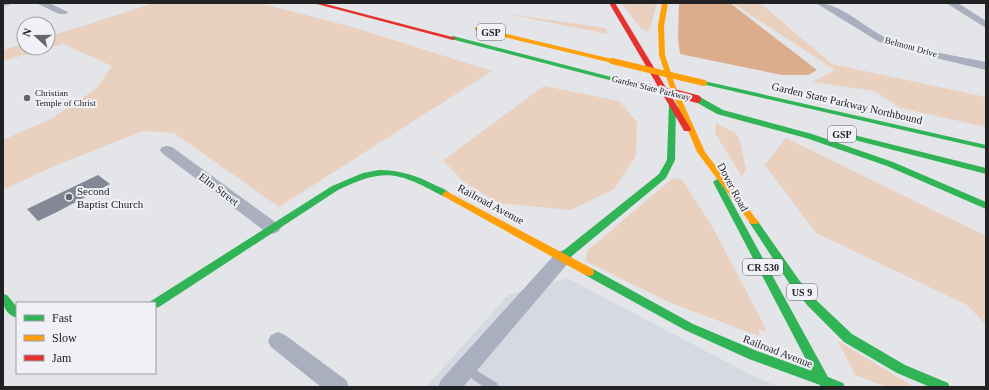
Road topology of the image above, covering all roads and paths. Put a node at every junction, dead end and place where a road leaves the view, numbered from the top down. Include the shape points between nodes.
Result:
1 (40, 3) edge
2 (316, 3) edge
3 (612, 3) edge
4 (665, 3) edge
5 (821, 3) edge
6 (952, 3) edge
7 (63, 12) dead end
8 (986, 25) edge
9 (467, 26) dead end
10 (986, 66) edge
11 (704, 83) joint
12 (697, 99) junction
13 (672, 105) junction
14 (755, 112) dead end
15 (839, 133) dead end
16 (986, 147) edge
17 (167, 150) dead end
18 (701, 152) junction
19 (986, 171) edge
20 (948, 189) junction
21 (986, 206) edge
22 (986, 212) edge
23 (272, 228) junction
24 (563, 257) junction
25 (156, 303) edge
26 (278, 341) dead end
27 (466, 369) junction
28 (826, 384) edge
29 (338, 387) edge
30 (449, 387) edge
31 (493, 387) edge
32 (839, 387) edge
33 (944, 387) edge

1 - 7 street
2 - 12 main road, Garden State Parkway / GSP, bridge
3 - 13 main road, Dover Road / CR 530
4 - 18 main road, US 9 via 661,26 662,56
5 - 10 street, Belmont Drive via 883,40
6 - 8 street
9 - 11 main road, Garden State Parkway / GSP, bridge
11 - 16 main road, Garden State Parkway Northbound / GSP
12 - 14 main road, Garden State Parkway / GSP
12 - 20 main road via 720,112 849,149
13 - 18 main road, Dover Road / CR 530
13 - 24 main road via 671,160 662,176
15 - 19 main road, GSP
17 - 23 street, Elm Street
18 - 28 main road, Dover Road / CR 530
18 - 33 main road, US 9 via 804,294 832,324 848,338 886,361
20 - 21 main road
20 - 22 main road
23 - 24 main road, Railroad Avenue via 356,176 388,170 409,175 429,184
23 - 25 main road, Railroad Avenue
24 - 27 street
24 - 28 main road, Railroad Avenue via 689,327
26 - 29 street
27 - 30 street
27 - 31 lane
28 - 32 main road, Railroad Avenue

